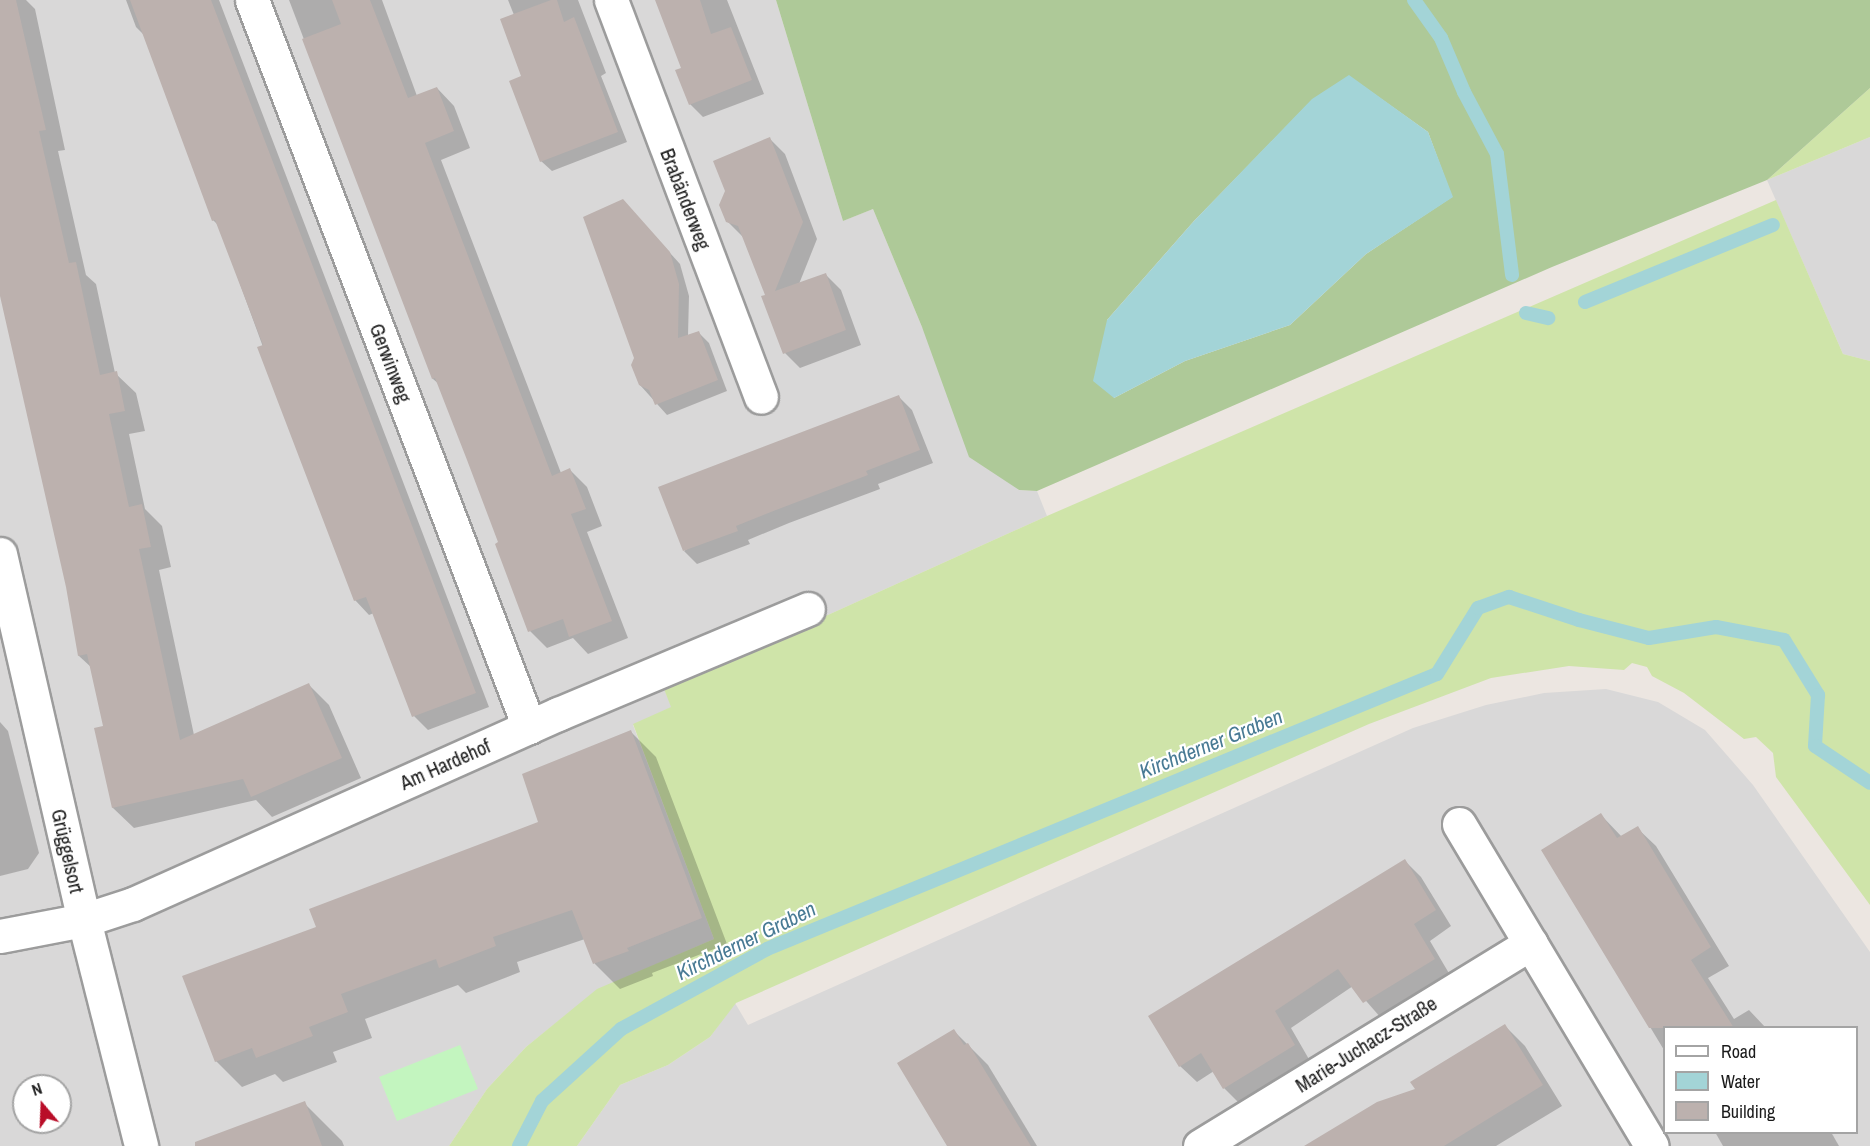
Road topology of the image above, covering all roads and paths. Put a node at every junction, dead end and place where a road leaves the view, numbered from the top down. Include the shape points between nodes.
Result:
1 (252, 0) edge
2 (611, 0) edge
3 (761, 397) dead end
4 (0, 554) edge
5 (808, 609) dead end
6 (529, 727) junction
7 (1459, 824) dead end
8 (84, 920) junction
9 (0, 936) edge
10 (1531, 943) junction
11 (141, 1146) edge
12 (1200, 1146) edge
13 (1652, 1146) edge

1 - 6 street, Gerwinweg
2 - 3 street, Brabänderweg
4 - 8 street, Grüggelsort
5 - 6 street, Am Hardehof
6 - 8 street, Am Hardehof via 133,904
7 - 10 street
8 - 9 street, Am Hardehof
8 - 11 street, Grüggelsort
10 - 12 street, Marie-Juchacz-Straße
10 - 13 street

